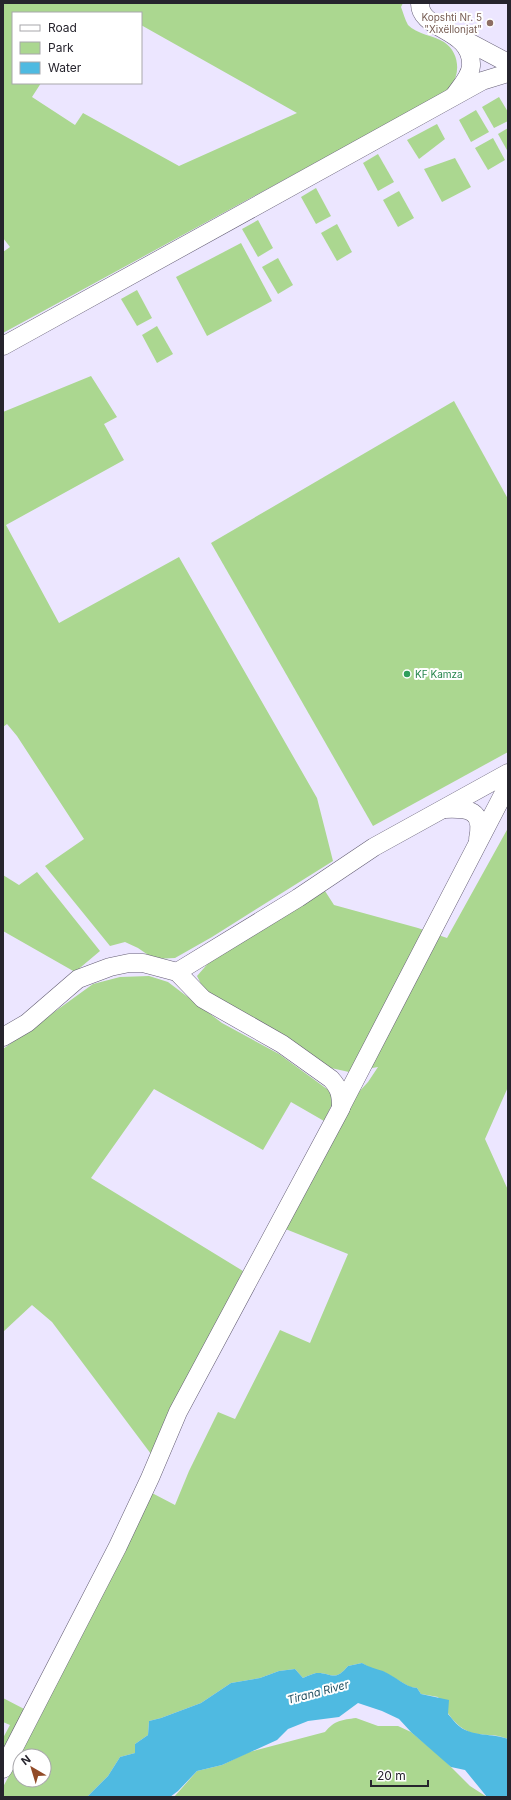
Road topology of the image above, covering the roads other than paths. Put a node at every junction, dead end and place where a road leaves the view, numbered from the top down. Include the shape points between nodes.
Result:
1 (420, 3) edge
2 (456, 35) junction
3 (508, 63) edge
4 (508, 73) edge
5 (451, 100) junction
6 (3, 346) edge
7 (508, 774) edge
8 (508, 785) edge
9 (444, 809) junction
10 (476, 848) junction
11 (177, 972) junction
12 (3, 1037) edge
13 (341, 1108) junction
14 (3, 1769) edge

1 - 2 street via 428,21
2 - 3 street
2 - 5 street via 468,51 471,66 467,77
4 - 5 street via 482,81
5 - 6 street
7 - 9 street
8 - 10 street
9 - 10 street via 461,808 470,810 477,816 480,831
9 - 11 street via 374,847 298,898
10 - 13 street
11 - 12 street via 143,963 110,967 78,979 27,1023
11 - 13 street via 203,999 282,1044 332,1079 341,1095
13 - 14 street via 178,1412 118,1546

